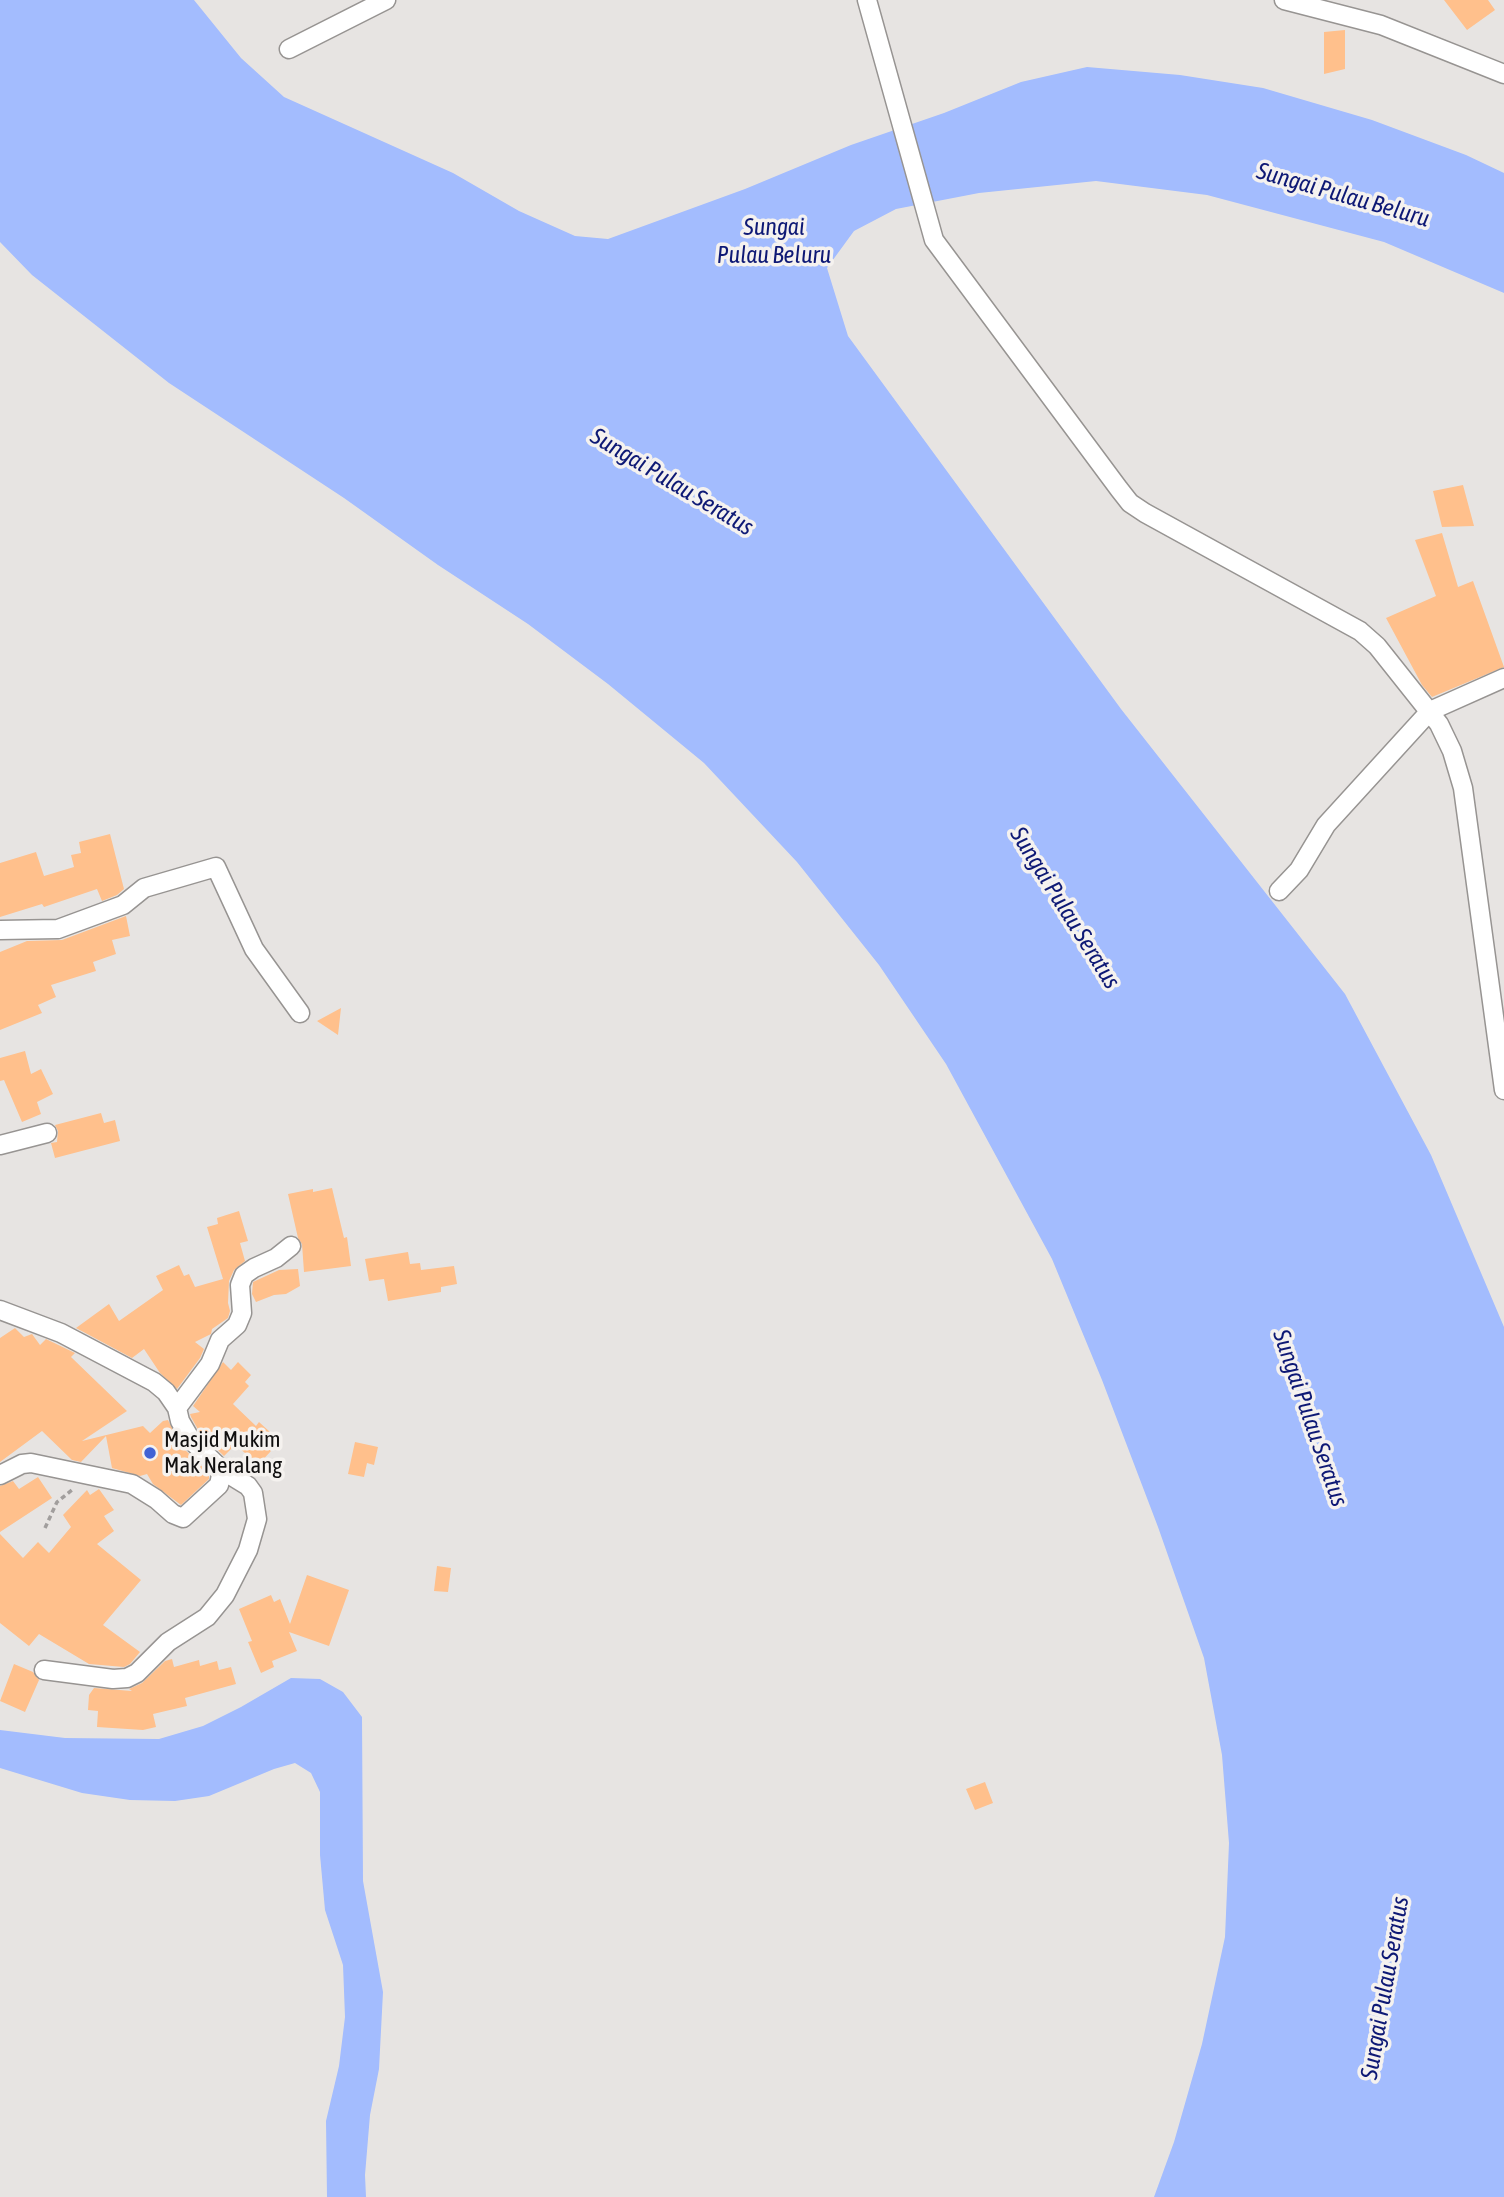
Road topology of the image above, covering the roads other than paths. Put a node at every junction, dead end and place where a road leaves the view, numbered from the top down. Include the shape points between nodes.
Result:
1 (386, 0) edge
2 (867, 0) edge
3 (1284, 0) edge
4 (289, 49) dead end
5 (1504, 75) edge
6 (1504, 678) edge
7 (1430, 712) junction
8 (1279, 891) dead end
9 (0, 930) edge
10 (300, 1013) dead end
11 (1504, 1090) edge
12 (47, 1133) dead end
13 (0, 1145) edge
14 (291, 1246) dead end
15 (0, 1310) edge
16 (177, 1408) junction
17 (222, 1470) junction
18 (0, 1475) edge
19 (44, 1670) dead end

1 - 4 street
2 - 7 street via 929,227 941,250 1130,503 1360,631
3 - 5 street via 1381,25
6 - 7 street
7 - 8 street via 1326,825 1299,870
7 - 11 street via 1452,751 1463,788
9 - 10 street via 58,929 123,905 144,888 216,867 254,949
12 - 13 street
14 - 16 street via 244,1275 237,1325 220,1340 210,1364
15 - 16 street via 61,1333 137,1372 166,1392
16 - 17 street via 191,1440
17 - 18 street via 219,1485 183,1518 139,1487 98,1477 31,1463
17 - 19 street via 248,1486 257,1519 236,1577 217,1606 127,1678

